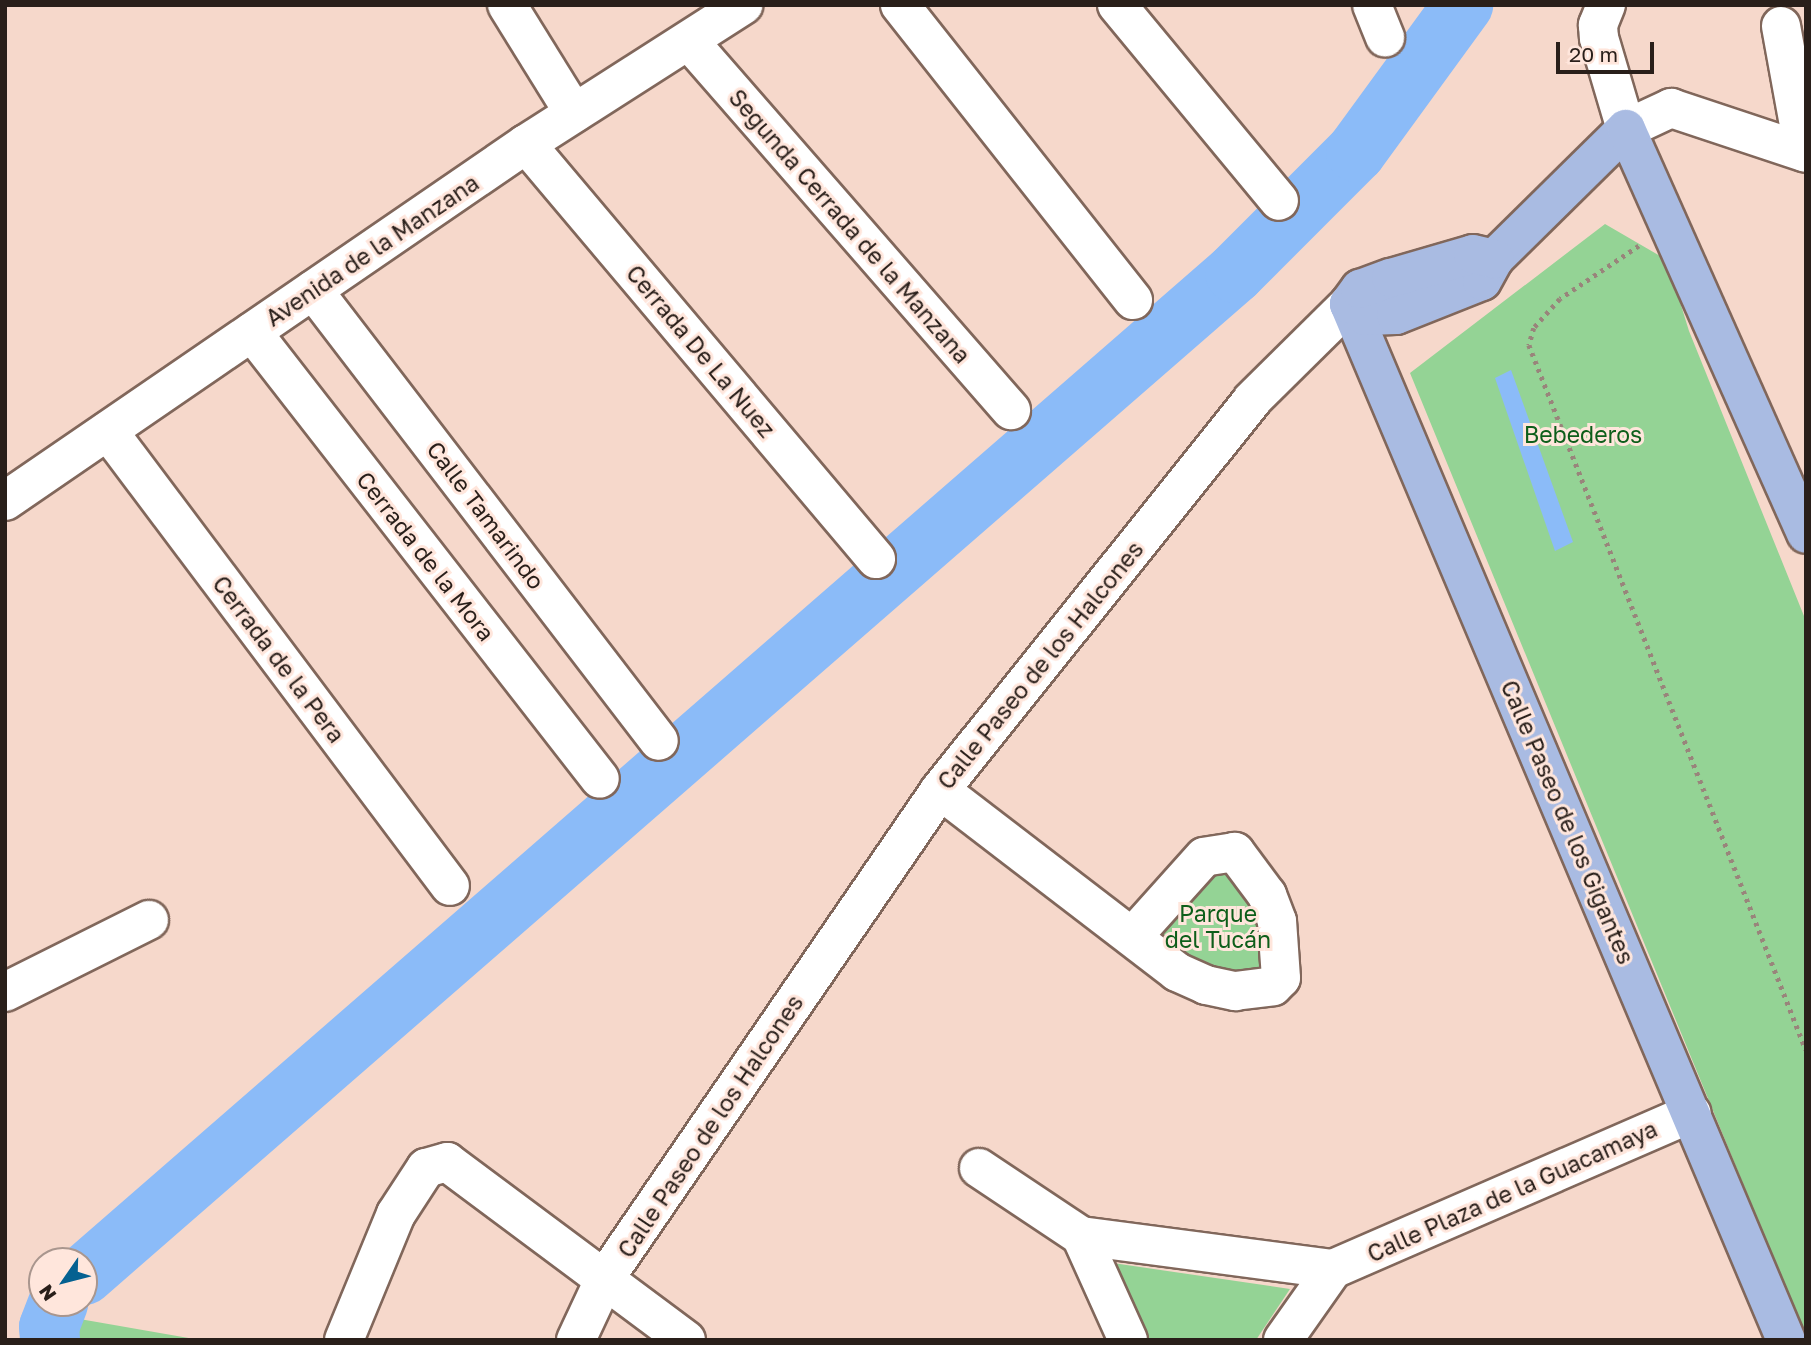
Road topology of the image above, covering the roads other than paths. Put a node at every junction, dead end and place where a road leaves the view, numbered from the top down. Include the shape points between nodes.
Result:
1 (507, 5) edge
2 (743, 5) edge
3 (900, 5) edge
4 (1117, 5) edge
5 (1606, 5) edge
6 (1781, 26) dead end
7 (689, 41) junction
8 (574, 113) junction
9 (1626, 129) junction
10 (526, 144) junction
11 (1805, 153) edge
12 (1279, 201) dead end
13 (313, 290) junction
14 (1133, 300) dead end
15 (1349, 304) junction
16 (252, 332) junction
17 (1010, 411) dead end
18 (108, 431) junction
19 (5, 501) edge
20 (1806, 534) edge
21 (876, 559) dead end
22 (659, 741) dead end
23 (600, 779) dead end
24 (940, 790) junction
25 (450, 886) dead end
26 (149, 920) dead end
27 (1133, 936) dead end
28 (5, 992) edge
29 (1691, 1113) junction
30 (979, 1168) dead end
31 (1081, 1236) junction
32 (1333, 1269) junction
33 (605, 1278) junction
34 (344, 1340) edge
35 (576, 1340) edge
36 (686, 1340) edge
37 (1128, 1340) edge
38 (1283, 1340) edge
39 (1786, 1340) edge

1 - 8 street
2 - 7 street, Avenida de la Manzana
3 - 14 street
4 - 12 street
5 - 9 street via 1598,25 1599,38
6 - 11 street
7 - 8 street, Avenida de la Manzana
7 - 17 street, Segunda Cerrada de la Manzana
8 - 10 street, Avenida de la Manzana
9 - 11 street via 1671,108
9 - 15 main road, Calle Paseo de los Halcones via 1494,259 1473,254 1391,278 1360,289
9 - 20 main road
10 - 13 street, Avenida de la Manzana
10 - 21 street, Cerrada De La Nuez
13 - 16 street, Avenida de la Manzana
13 - 22 street, Calle Tamarindo
15 - 24 street, Calle Paseo de los Halcones via 1252,400
15 - 29 main road, Calle Paseo de los Gigantes
16 - 18 street, Avenida de la Manzana
16 - 23 street, Cerrada de la Mora
18 - 19 street, Avenida de la Manzana
18 - 25 street, Cerrada de la Pera
24 - 27 street
24 - 33 street, Calle Paseo de los Halcones
26 - 28 street
29 - 32 street, Calle Plaza de la Guacamaya
29 - 39 main road, Calle Paseo de los Gigantes
30 - 31 street
31 - 32 street
31 - 37 street
32 - 38 street
33 - 34 street via 447,1162 436,1162 426,1168 396,1214
33 - 35 street, Calle Paseo de los Halcones
33 - 36 street

